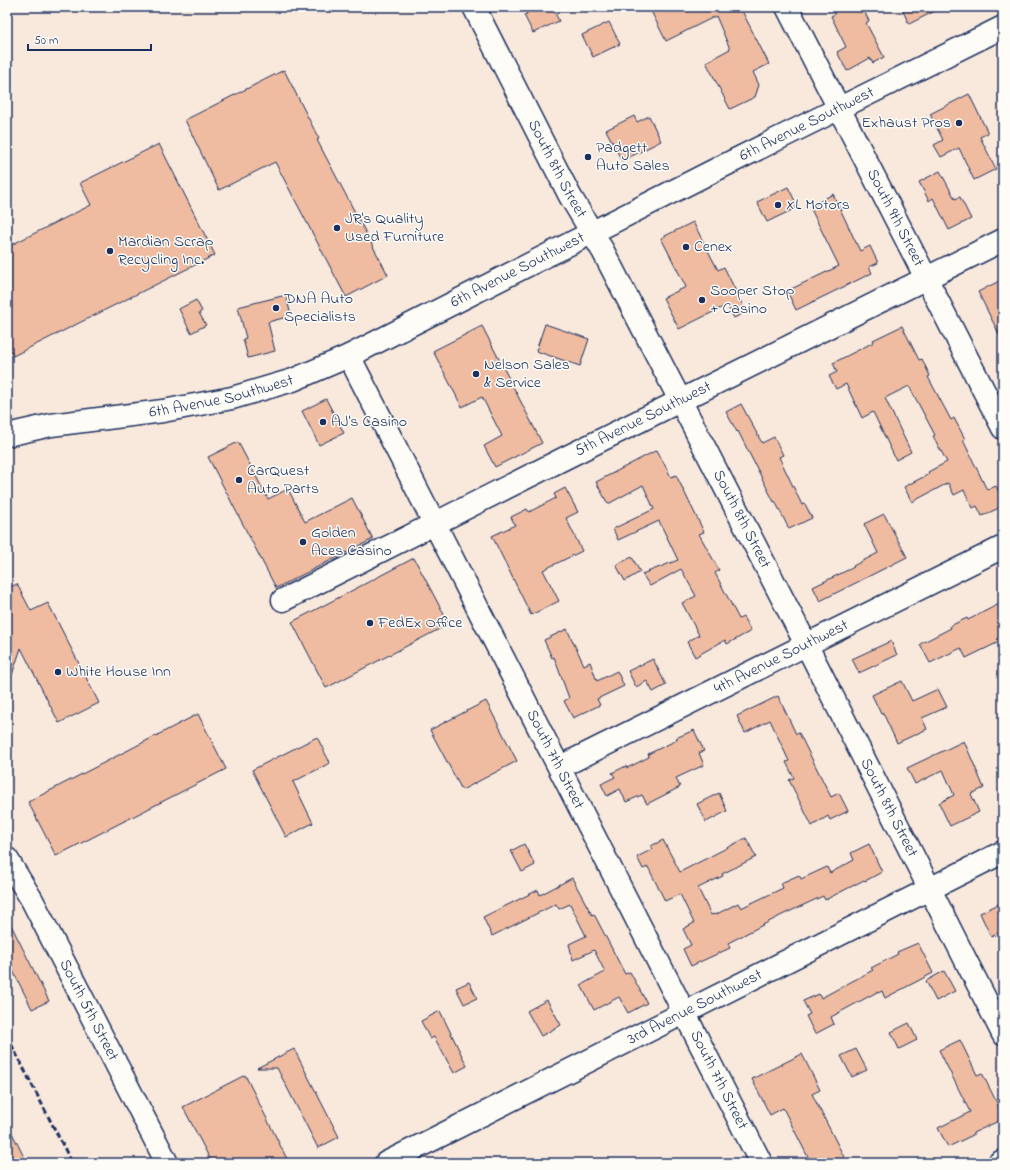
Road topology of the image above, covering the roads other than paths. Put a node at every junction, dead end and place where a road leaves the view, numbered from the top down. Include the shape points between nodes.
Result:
1 (474, 7) edge
2 (787, 7) edge
3 (1003, 27) edge
4 (839, 108) junction
5 (592, 233) junction
6 (1003, 240) edge
7 (926, 278) junction
8 (349, 356) junction
9 (680, 401) junction
10 (1003, 428) edge
11 (7, 435) edge
12 (434, 523) junction
13 (1003, 547) edge
14 (283, 600) dead end
15 (807, 646) junction
16 (560, 767) junction
17 (1003, 852) edge
18 (7, 859) edge
19 (929, 889) junction
20 (684, 1012) junction
21 (1003, 1034) edge
22 (1003, 1161) edge
23 (166, 1163) edge
24 (386, 1163) edge
25 (761, 1163) edge
26 (999, 1163) edge

1 - 5 main road, South 8th Street via 570,196
2 - 4 main road, South 9th Street
3 - 4 main road, 6th Avenue Southwest
4 - 5 main road, 6th Avenue Southwest
4 - 7 main road, South 9th Street
5 - 8 main road, 6th Avenue Southwest
5 - 9 main road, South 8th Street
6 - 7 main road, 5th Avenue Southwest
7 - 9 main road, 5th Avenue Southwest
7 - 10 main road, South 9th Street
8 - 11 main road, 6th Avenue Southwest via 293,380 232,398 164,411 51,425
8 - 12 main road, South 7th Street
9 - 12 main road, 5th Avenue Southwest
9 - 15 main road, South 8th Street
12 - 14 main road, 5th Avenue Southwest
12 - 16 main road, South 7th Street
13 - 15 main road, 4th Avenue Southwest
15 - 16 main road, 4th Avenue Southwest
15 - 19 main road, South 8th Street
16 - 20 main road, South 7th Street
17 - 19 main road, 3rd Avenue Southwest
18 - 23 main road, South 5th Street via 32,900
19 - 20 main road, 3rd Avenue Southwest
19 - 21 main road, South 8th Street
20 - 24 main road, 3rd Avenue Southwest
20 - 25 main road, South 7th Street
22 - 26 main road

